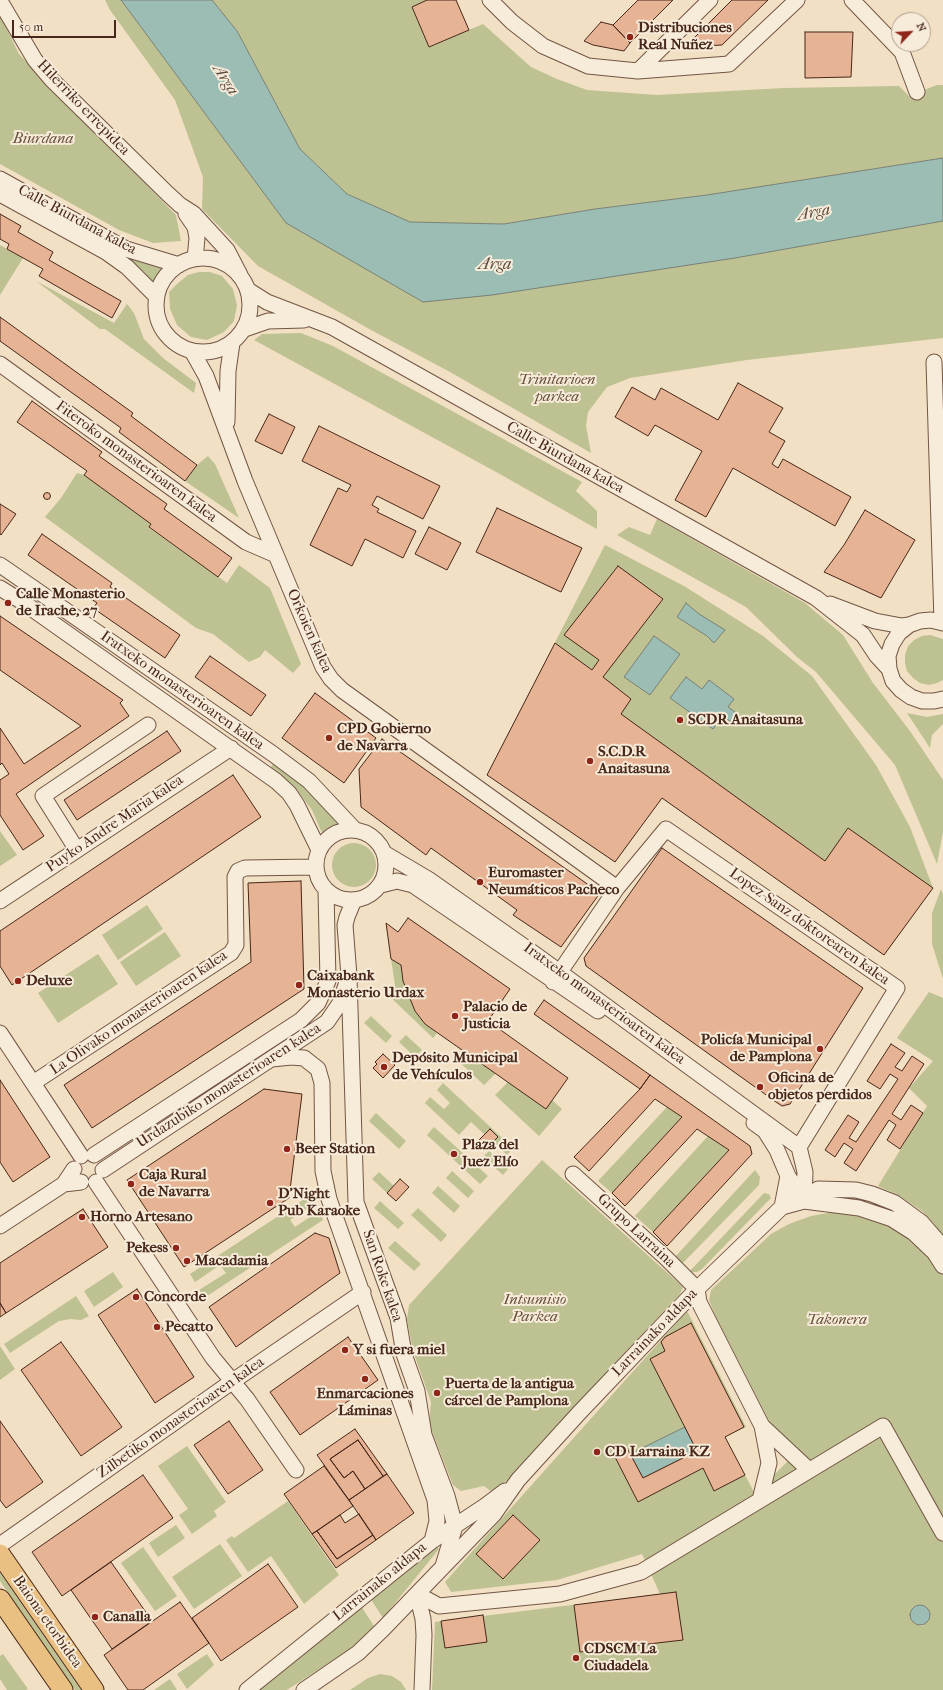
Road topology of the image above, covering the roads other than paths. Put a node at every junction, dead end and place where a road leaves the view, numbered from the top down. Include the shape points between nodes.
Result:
1 (490, 0) edge
2 (710, 0) edge
3 (798, 0) edge
4 (852, 0) edge
5 (0, 1) edge
6 (638, 71) junction
7 (917, 92) dead end
8 (0, 179) edge
9 (0, 194) edge
10 (180, 205) junction
11 (195, 258) junction
12 (178, 265) junction
13 (240, 275) junction
14 (248, 290) junction
15 (157, 297) junction
16 (313, 320) junction
17 (245, 329) junction
18 (232, 343) junction
19 (192, 351) junction
20 (934, 362) dead end
21 (0, 364) edge
22 (226, 432) junction
23 (276, 555) junction
24 (0, 565) edge
25 (0, 588) edge
26 (816, 598) junction
27 (943, 622) edge
28 (909, 625) junction
29 (889, 669) junction
30 (943, 699) edge
31 (148, 725) dead end
32 (231, 748) junction
33 (355, 830) junction
34 (77, 850) junction
35 (319, 850) junction
36 (384, 852) junction
37 (316, 867) junction
38 (381, 885) junction
39 (617, 888) junction
40 (326, 890) junction
41 (354, 900) junction
42 (0, 901) edge
43 (349, 976) junction
44 (556, 977) junction
45 (0, 1033) edge
46 (272, 1059) junction
47 (33, 1083) junction
48 (799, 1146) junction
49 (83, 1160) junction
50 (805, 1172) junction
51 (573, 1174) dead end
52 (788, 1176) junction
53 (93, 1178) junction
54 (64, 1184) junction
55 (818, 1189) junction
56 (804, 1201) junction
57 (782, 1207) junction
58 (0, 1226) edge
59 (943, 1247) edge
60 (943, 1266) edge
61 (697, 1289) junction
62 (363, 1292) junction
63 (233, 1381) junction
64 (762, 1426) junction
65 (296, 1470) dead end
66 (809, 1470) junction
67 (518, 1480) junction
68 (760, 1500) junction
69 (455, 1526) junction
70 (943, 1532) edge
71 (432, 1541) junction
72 (0, 1545) edge
73 (0, 1554) edge
74 (442, 1568) junction
75 (418, 1594) junction
76 (0, 1599) edge
77 (63, 1690) edge
78 (94, 1690) edge
79 (247, 1690) edge
80 (304, 1690) edge
81 (422, 1690) edge

1 - 6 street via 542,46 588,66
2 - 6 street
3 - 6 street via 729,64
4 - 7 street via 902,52
5 - 10 street, Hilerriko errepidea via 35,60 52,80
8 - 12 street, Calle Biurdana kalea via 126,249
9 - 15 street, Calle Biurdana kalea via 106,252 127,267
10 - 11 street, Hilerriko errepidea via 195,227
10 - 13 street, Hilerriko errepidea via 194,214 227,250
11 - 12 street
11 - 13 street via 225,263
12 - 15 street via 163,280
13 - 14 street
14 - 16 street, Calle Biurdana kalea via 267,302
14 - 17 street via 250,314
15 - 19 street via 159,322 170,339
16 - 17 street, Calle Biurdana kalea via 268,321
16 - 26 street, Calle Biurdana kalea via 332,327
17 - 18 street
18 - 19 street via 212,352
18 - 22 street, Orkoien kalea via 228,371
19 - 22 street, Orkoien kalea via 206,376
20 - 27 street
21 - 23 street, Fiteroko monasterioaren kalea via 246,542
22 - 23 street, Orkoien kalea
23 - 39 street, Orkoien kalea via 323,667 342,690
24 - 33 street, Iratxeko monasterioaren kalea via 310,781
25 - 32 street, Iratxeko monasterioaren kalea
26 - 28 street, Calle Biurdana kalea via 875,621
26 - 29 street, Calle Biurdana kalea via 863,635
27 - 28 street via 931,620
28 - 29 street via 899,633 892,644 888,656
29 - 30 street via 893,681 900,690 911,697 922,701
31 - 34 street via 42,796
32 - 34 street, Puyko Andre Maria kalea
32 - 35 street, Iratxeko monasterioaren kalea via 276,780 289,793 301,810
33 - 35 street via 344,830 334,834
33 - 36 street via 373,837
34 - 42 street, Puyko Andre Maria kalea
35 - 37 street
36 - 38 street via 387,864
36 - 44 street, Iratxeko monasterioaren kalea via 428,879
37 - 40 street via 320,882
37 - 47 street, La Olivako monasterioaren kalea via 245,868 238,871 235,877 236,945 231,953
38 - 41 street via 364,898
38 - 44 street, Iratxeko monasterioaren kalea via 397,881 413,885
39 - 44 street
39 - 48 street, Lopez-Sanz doktorearen kalea via 666,829 897,988
40 - 41 street via 344,900
40 - 49 street, Urdazubiko monasterioaren kalea via 328,981 318,1003 301,1020
41 - 43 street, Urdazubiko monasterioaren kalea via 345,925
43 - 46 street, Urdazubiko monasterioaren kalea via 340,1002 327,1022
43 - 69 street, San Roke kalea via 356,1202 398,1318 404,1354 417,1391 424,1436
44 - 48 street, Iratxeko monasterioaren kalea
44 - 52 street, Iratxeko monasterioaren kalea via 765,1131 777,1150
45 - 47 street, La Olivako monasterioaren kalea
46 - 53 street, Urdazubiko monasterioaren kalea
46 - 62 street, San Roke kalea via 304,1058 318,1069 322,1083 323,1171 329,1199
47 - 49 street, La Olivako monasterioaren kalea
48 - 50 street
49 - 53 street via 76,1176
49 - 53 street via 101,1161
49 - 54 street, Urdazubiko monasterioaren kalea
50 - 55 street
50 - 56 street
51 - 61 street, Grupo Larraina
52 - 56 street, Iratxeko monasterioaren kalea
52 - 57 street
53 - 54 street, Urdazubiko monasterioaren kalea
53 - 63 street via 213,1358
54 - 58 street, Urdazubiko monasterioaren kalea
55 - 56 street, Larrainako aldapa
55 - 59 street via 856,1190 894,1203 922,1222
56 - 57 street, Larrainako aldapa
56 - 60 street, Larrainako aldapa via 859,1208 892,1219 914,1233 934,1252
57 - 61 street, Larrainako aldapa
61 - 64 street via 700,1302
61 - 67 street, Larrainako aldapa
62 - 63 street, Zilbetiko monasterioaren kalea
62 - 71 street, San Roke kalea via 435,1500 437,1521
63 - 65 street
63 - 72 street, Zilbetiko monasterioaren kalea
64 - 66 street
64 - 68 street via 769,1463
66 - 68 street
66 - 70 street via 883,1426
67 - 69 street, Larrainako aldapa
67 - 74 street, Larrainako aldapa via 494,1514
68 - 75 street via 641,1572 560,1594 439,1606
69 - 71 street, Larrainako aldapa
69 - 74 street
71 - 79 street, Larrainako aldapa
73 - 78 main road, Baiona etorbidea
74 - 75 street, Larrainako aldapa
75 - 80 street, Larrainako aldapa via 358,1653
75 - 81 street via 424,1635
76 - 77 main road, Baiona etorbidea

